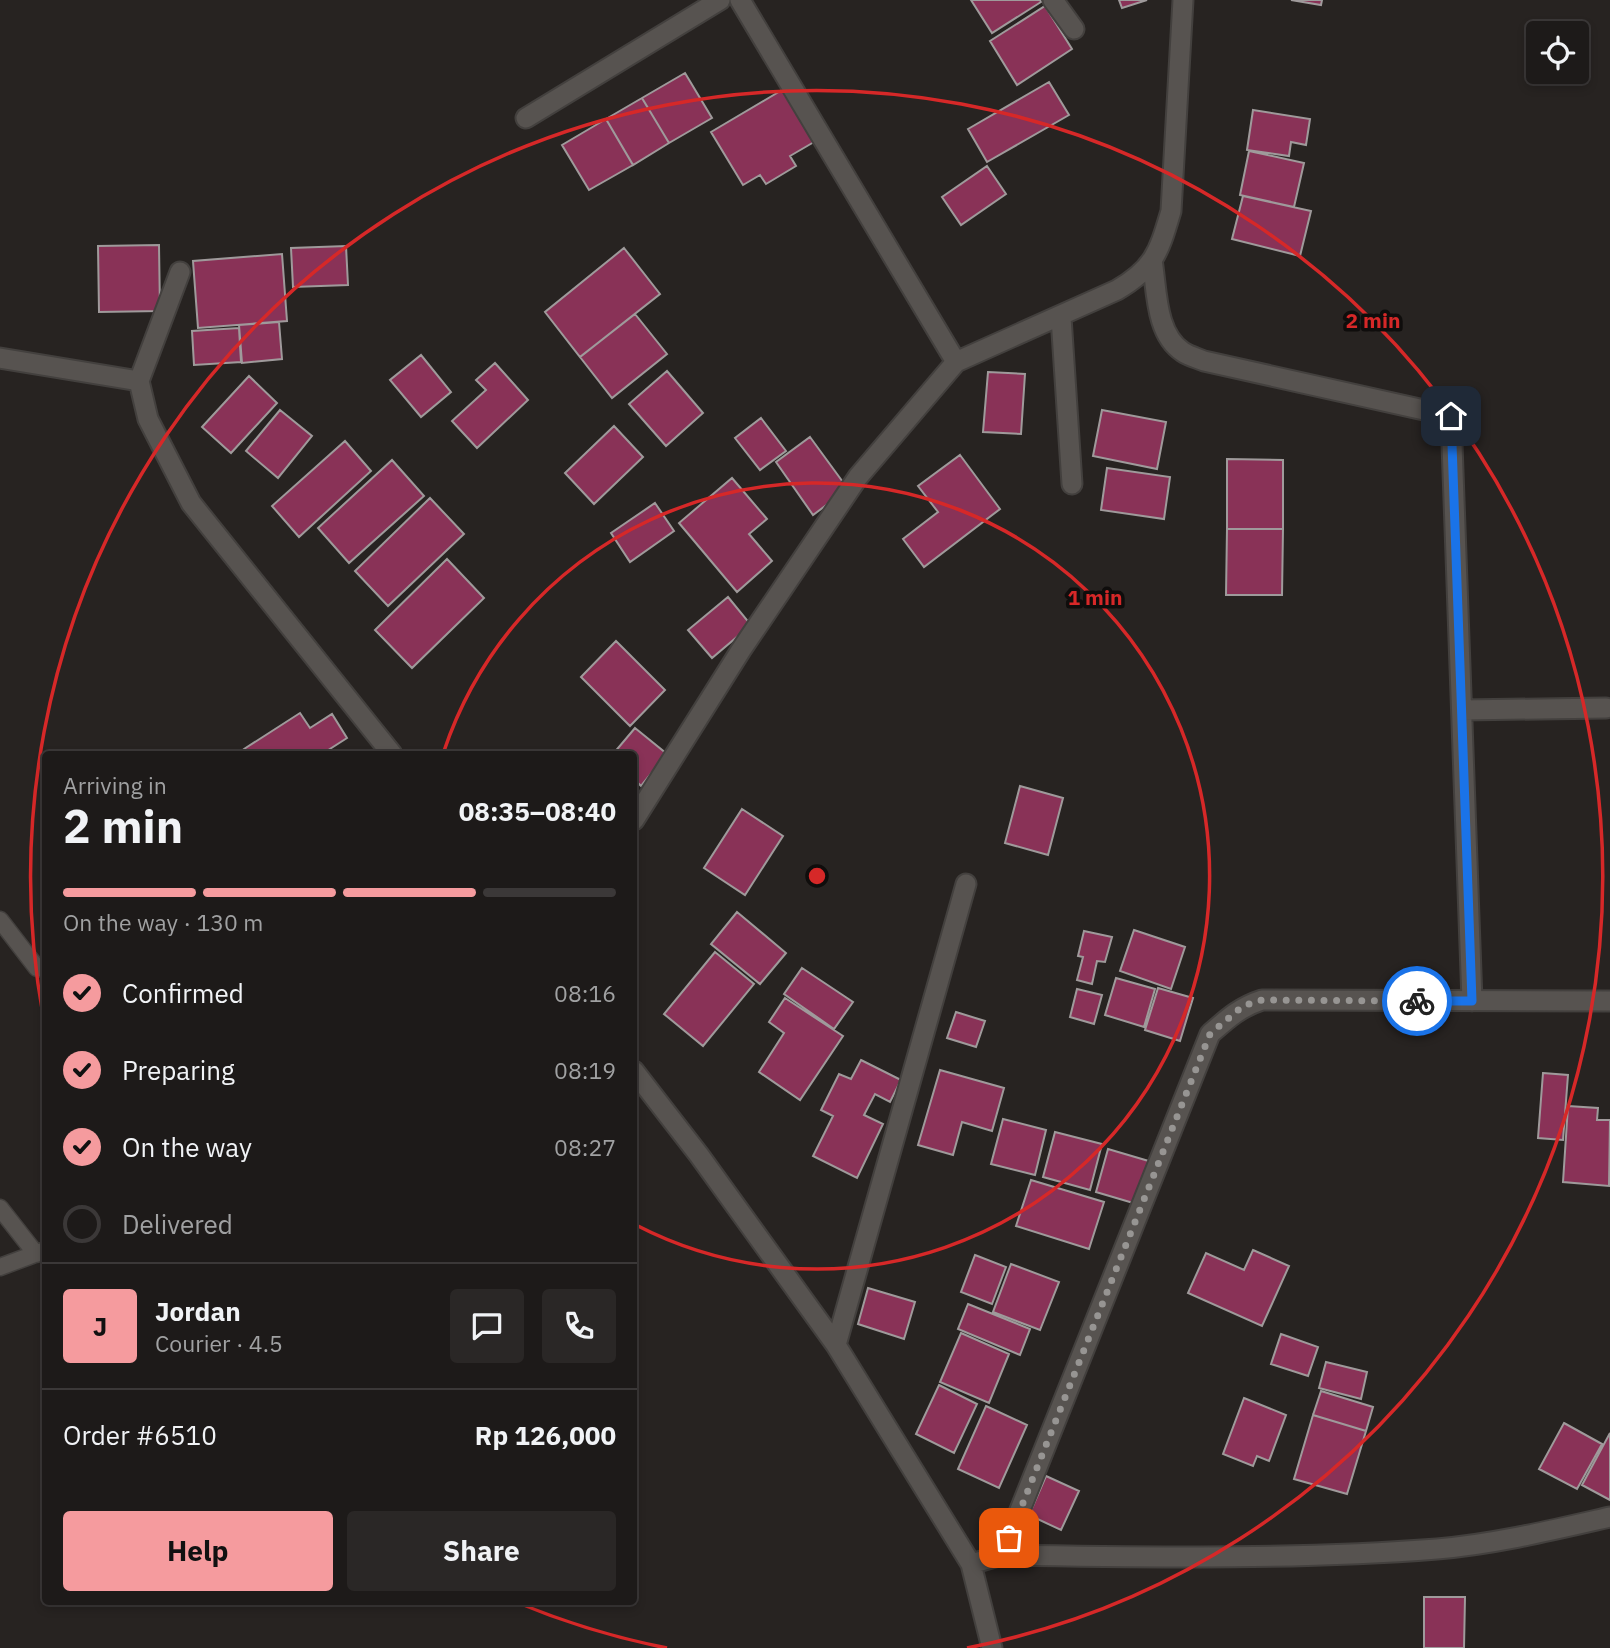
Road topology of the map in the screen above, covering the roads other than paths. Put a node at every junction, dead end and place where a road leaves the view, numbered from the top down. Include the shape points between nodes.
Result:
1 (720, 0) edge
2 (740, 0) edge
3 (1053, 0) edge
4 (1183, 0) edge
5 (1074, 29) dead end
6 (526, 118) dead end
7 (1152, 260) junction
8 (180, 272) dead end
9 (1061, 317) junction
10 (0, 358) edge
11 (957, 362) junction
12 (139, 381) junction
13 (1072, 484) dead end
14 (1606, 708) dead end
15 (1462, 710) junction
16 (391, 751) edge
17 (637, 815) edge
18 (966, 884) dead end
19 (0, 920) edge
20 (42, 969) edge
21 (1472, 1001) junction
22 (1610, 1001) edge
23 (637, 1075) edge
24 (0, 1208) edge
25 (41, 1252) edge
26 (0, 1267) edge
27 (836, 1345) junction
28 (1610, 1517) edge
29 (1002, 1555) junction
30 (971, 1564) junction
31 (992, 1648) edge

1 - 6 street
2 - 11 street
3 - 5 street
4 - 7 street via 1171,211
7 - 9 street via 1137,278
7 - 15 street via 1162,324 1182,352 1451,416
8 - 12 street
9 - 11 street
9 - 13 street
10 - 12 street
11 - 17 street via 858,477
12 - 16 street via 148,419 191,503
14 - 15 street
15 - 21 street
18 - 27 street
19 - 20 lane
21 - 22 street
21 - 29 street via 1262,1000 1243,1006 1210,1034
23 - 27 street
24 - 25 lane
25 - 26 lane
27 - 30 street
28 - 29 street via 1439,1549 1234,1557
29 - 30 street
30 - 31 street

